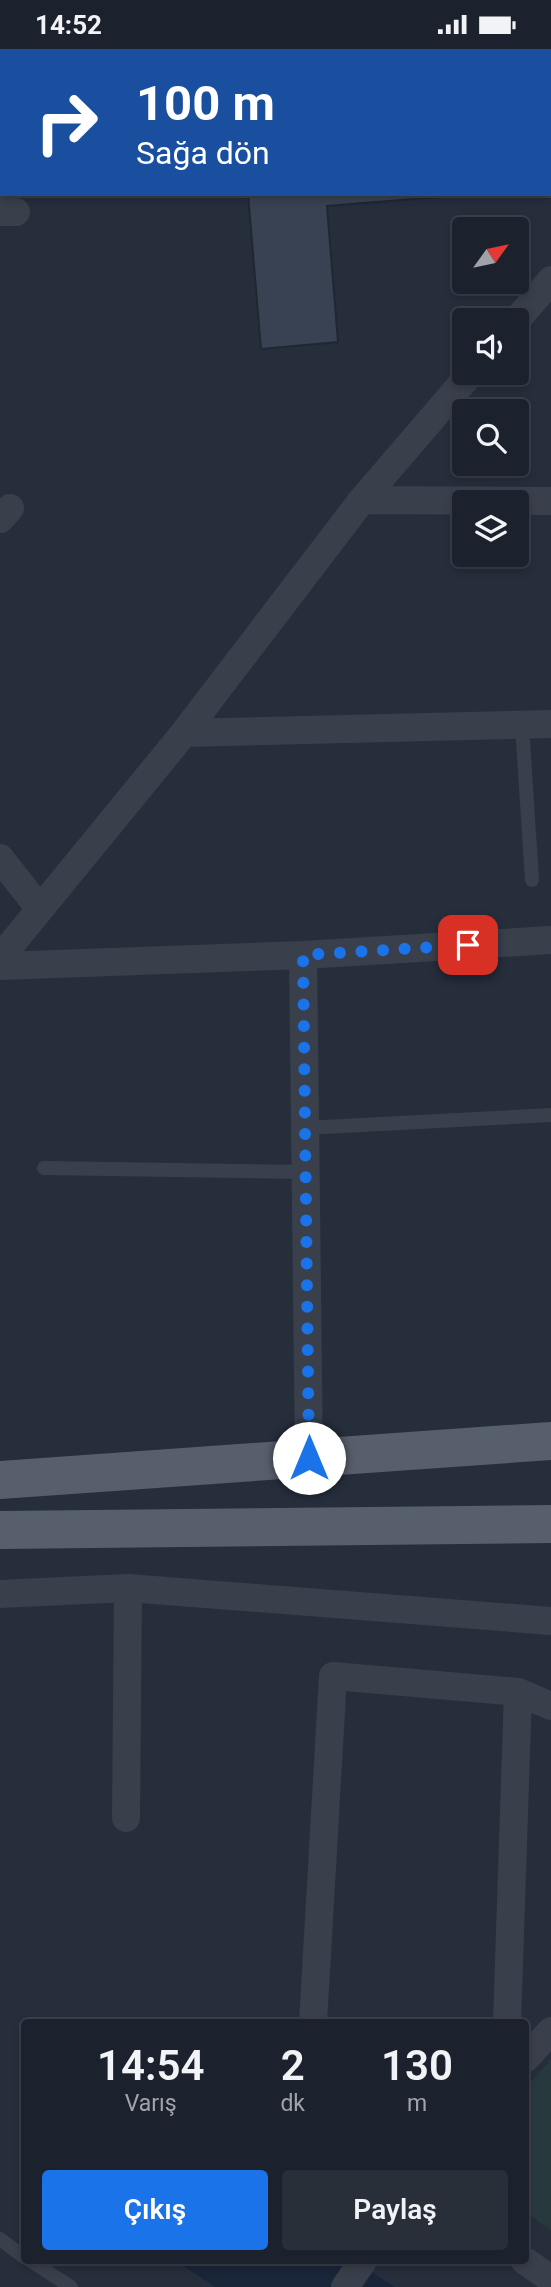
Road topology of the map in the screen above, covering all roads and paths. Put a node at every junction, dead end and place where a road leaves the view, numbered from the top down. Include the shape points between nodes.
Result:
1 (551, 281) edge
2 (527, 308) edge
3 (461, 385) edge
4 (362, 500) junction
5 (551, 501) edge
6 (551, 724) edge
7 (522, 725) junction
8 (184, 733) junction
9 (0, 858) edge
10 (533, 880) dead end
11 (40, 909) junction
12 (551, 940) edge
13 (303, 955) junction
14 (0, 958) edge
15 (0, 965) edge
16 (551, 1115) edge
17 (305, 1128) junction
18 (44, 1168) dead end
19 (306, 1173) junction
20 (551, 1441) edge
21 (309, 1458) junction
22 (0, 1480) edge
23 (551, 1524) edge
24 (0, 1530) edge
25 (128, 1588) junction
26 (0, 1594) edge
27 (551, 1621) edge
28 (518, 1692) junction
29 (551, 1706) edge
30 (126, 1818) dead end
31 (313, 2019) edge
32 (507, 2019) edge
33 (551, 2031) edge
34 (529, 2055) edge
35 (0, 2239) edge
36 (21, 2255) edge
37 (36, 2264) edge
38 (361, 2264) edge
39 (529, 2264) edge
40 (551, 2279) edge
41 (71, 2287) edge
42 (345, 2287) edge

1 - 2 street
3 - 4 street
4 - 5 street
4 - 8 street
6 - 7 street
7 - 8 street
7 - 10 lane
8 - 11 street
9 - 11 street
11 - 14 street
12 - 13 street
13 - 15 street
13 - 17 street
16 - 17 lane
17 - 19 street
18 - 19 lane
19 - 21 street
20 - 21 main road
21 - 22 main road
23 - 24 main road
25 - 26 street
25 - 27 street
25 - 30 street
28 - 29 street
28 - 31 street via 333,1676
28 - 32 street
33 - 34 street
35 - 36 lane
37 - 41 lane
38 - 42 street
39 - 40 street

